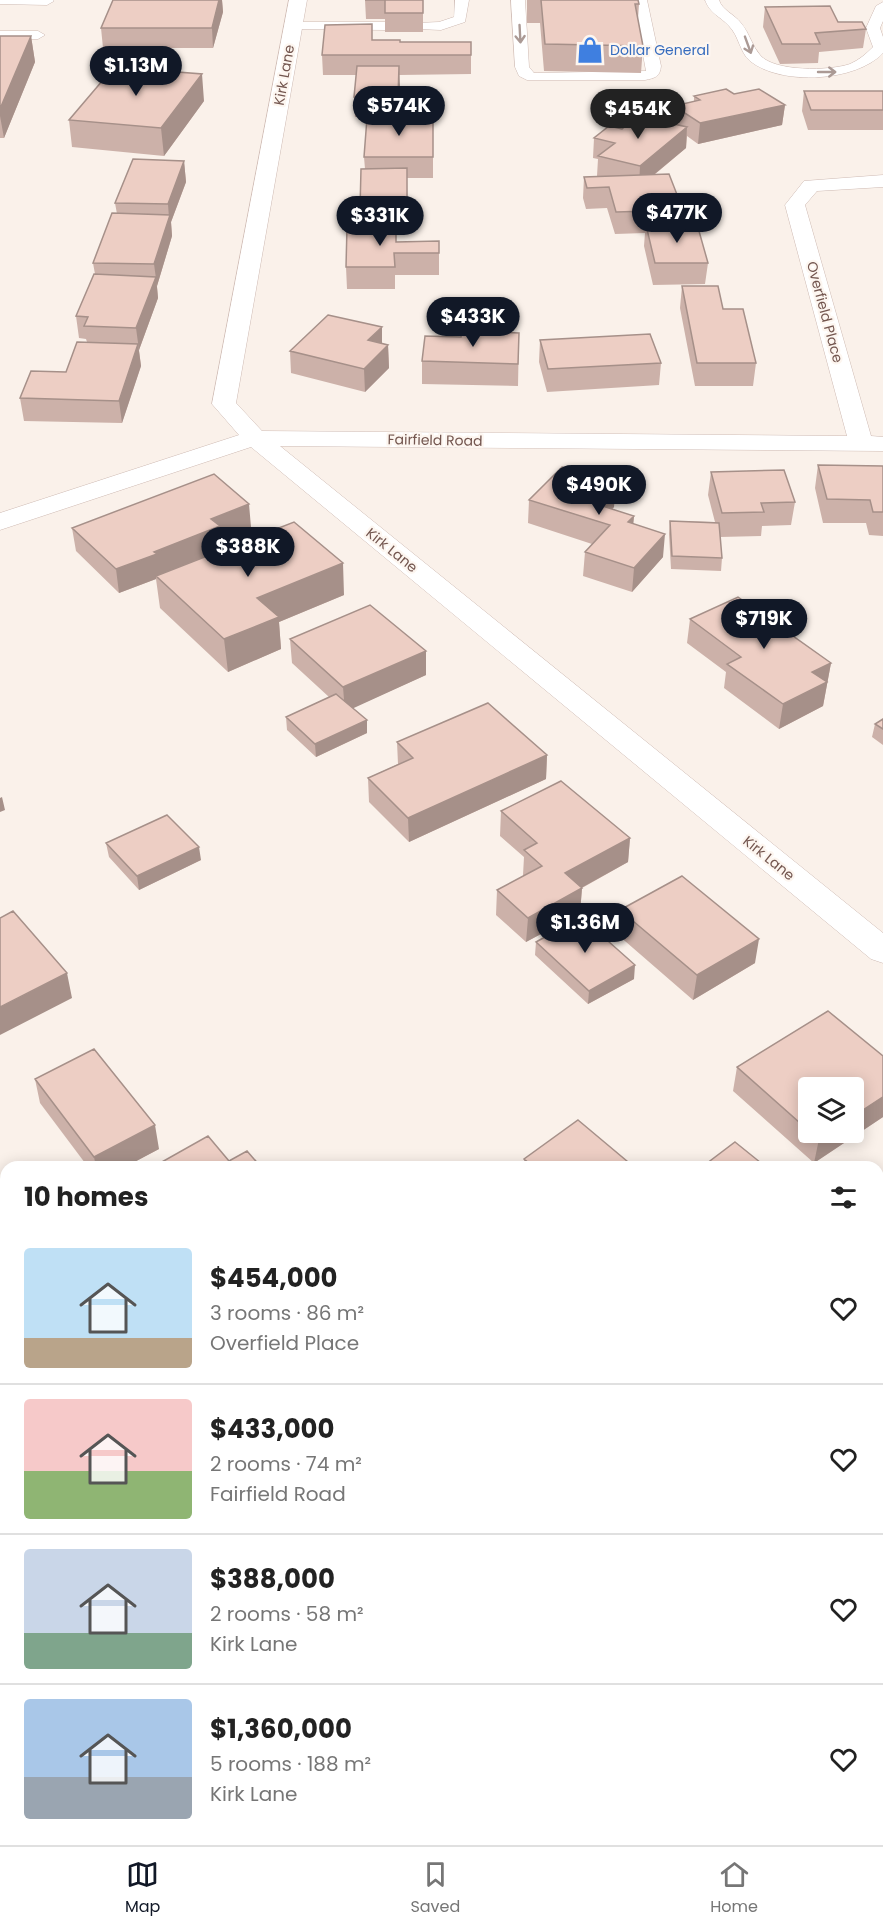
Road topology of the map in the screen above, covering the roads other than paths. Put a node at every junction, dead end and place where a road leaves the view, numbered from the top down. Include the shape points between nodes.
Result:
1 (0, 0) edge
2 (298, 0) edge
3 (462, 0) edge
4 (518, 0) edge
5 (639, 0) edge
6 (712, 0) edge
7 (47, 1) edge
8 (883, 6) edge
9 (293, 26) junction
10 (385, 26) edge
11 (423, 27) edge
12 (0, 35) edge
13 (38, 35) dead end
14 (883, 181) edge
15 (255, 438) junction
16 (872, 444) edge
17 (0, 522) edge
18 (883, 951) edge

1 - 7 lane
2 - 9 street, Kirk Lane
3 - 11 lane via 460,19
4 -> 5 lane via 522,67 532,77 653,73
6 -> 8 lane via 715,9 731,17 746,36 753,57 789,72 838,72 872,58 880,48 873,28
9 - 10 lane
9 - 15 street, Kirk Lane via 224,404
12 - 13 lane
14 - 16 street, Overfield Place via 812,185 795,206
15 - 16 street, Fairfield Road
15 - 17 street, Fairfield Road
15 - 18 street, Kirk Lane

